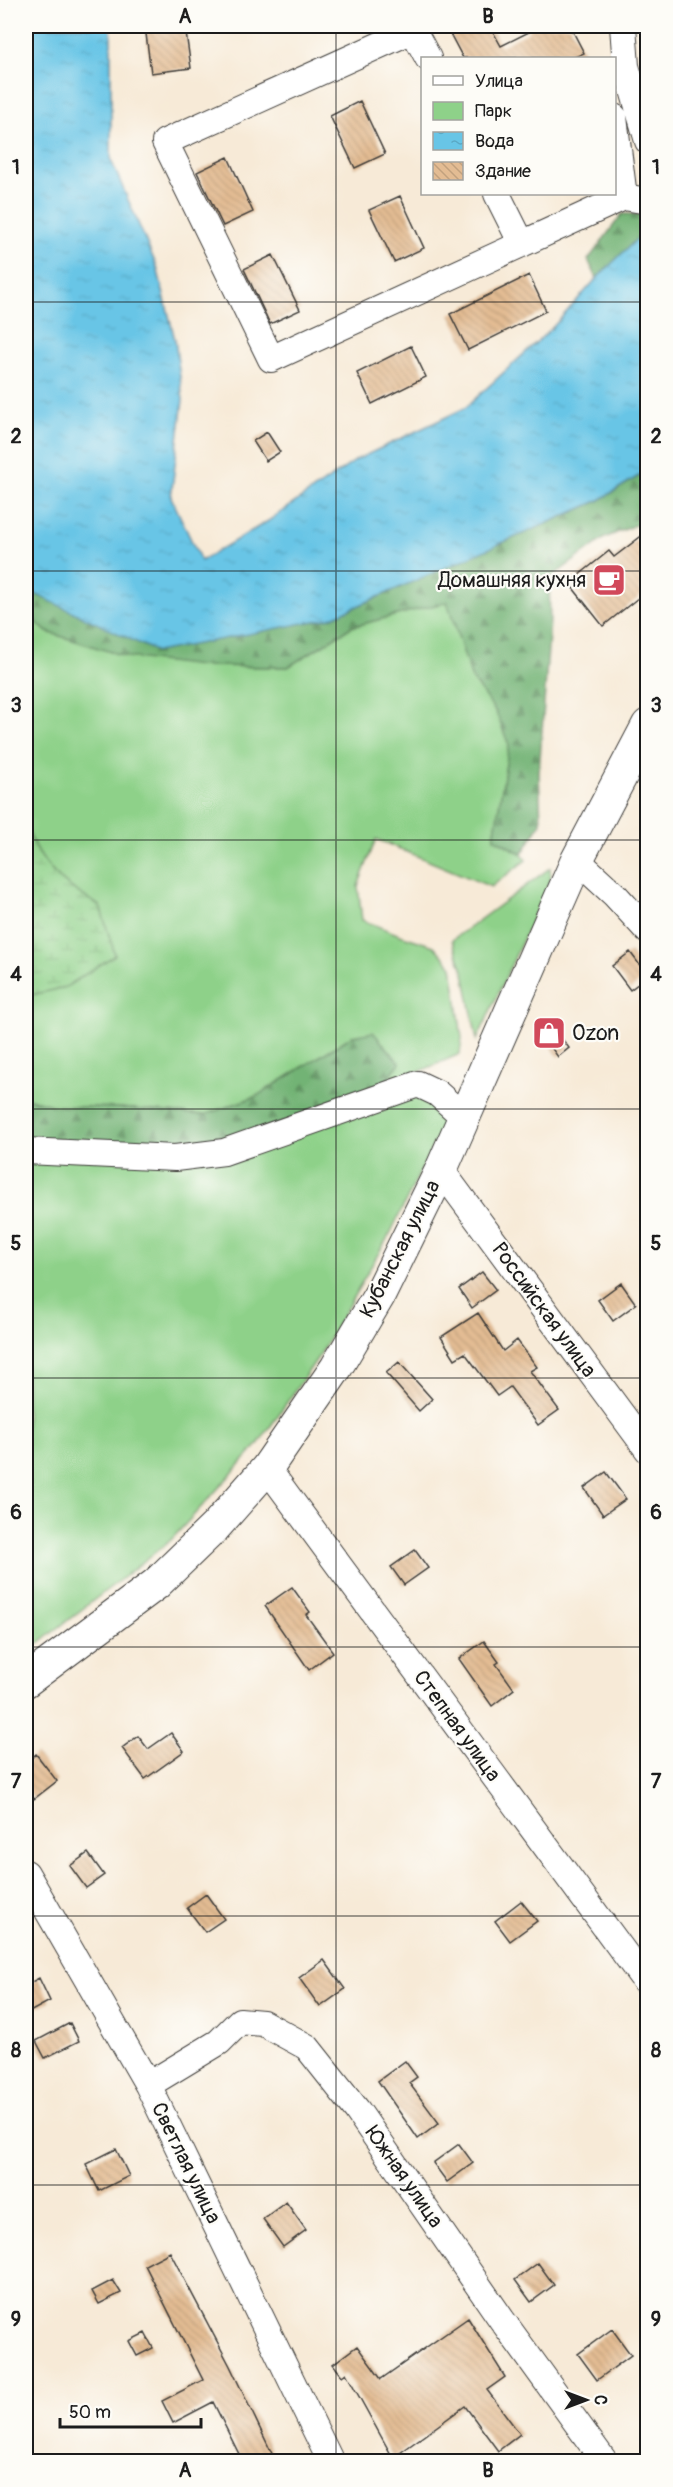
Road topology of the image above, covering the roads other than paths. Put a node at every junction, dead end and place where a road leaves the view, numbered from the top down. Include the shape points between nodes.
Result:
1 (624, 26) edge
2 (414, 28) edge
3 (428, 57) edge
4 (616, 121) edge
5 (648, 141) edge
6 (498, 195) edge
7 (636, 199) edge
8 (522, 244) junction
9 (648, 724) edge
10 (577, 860) junction
11 (648, 931) edge
12 (464, 1117) junction
13 (26, 1151) edge
14 (441, 1170) junction
15 (648, 1450) edge
16 (267, 1468) junction
17 (26, 1681) edge
18 (26, 1873) edge
19 (648, 1985) edge
20 (148, 2085) junction
21 (331, 2462) edge
22 (605, 2462) edge

1 - 5 street via 626,66
2 - 3 street
2 - 8 street via 165,142 271,359
4 - 7 street
6 - 8 street
7 - 8 street
9 - 10 main road, Кубанская улица
10 - 11 street
10 - 12 main road, Кубанская улица
12 - 13 street via 437,1093 418,1084 224,1152 175,1158
12 - 14 main road, Кубанская улица
14 - 15 street, Российская улица
14 - 16 main road, Кубанская улица via 380,1294 336,1368
16 - 17 main road, Кубанская улица via 215,1527 156,1584
16 - 19 street, Степная улица
18 - 20 street, Светлая улица
20 - 21 street, Светлая улица
20 - 22 street, Южная улица via 219,2042 240,2020 263,2023 307,2047 357,2110

